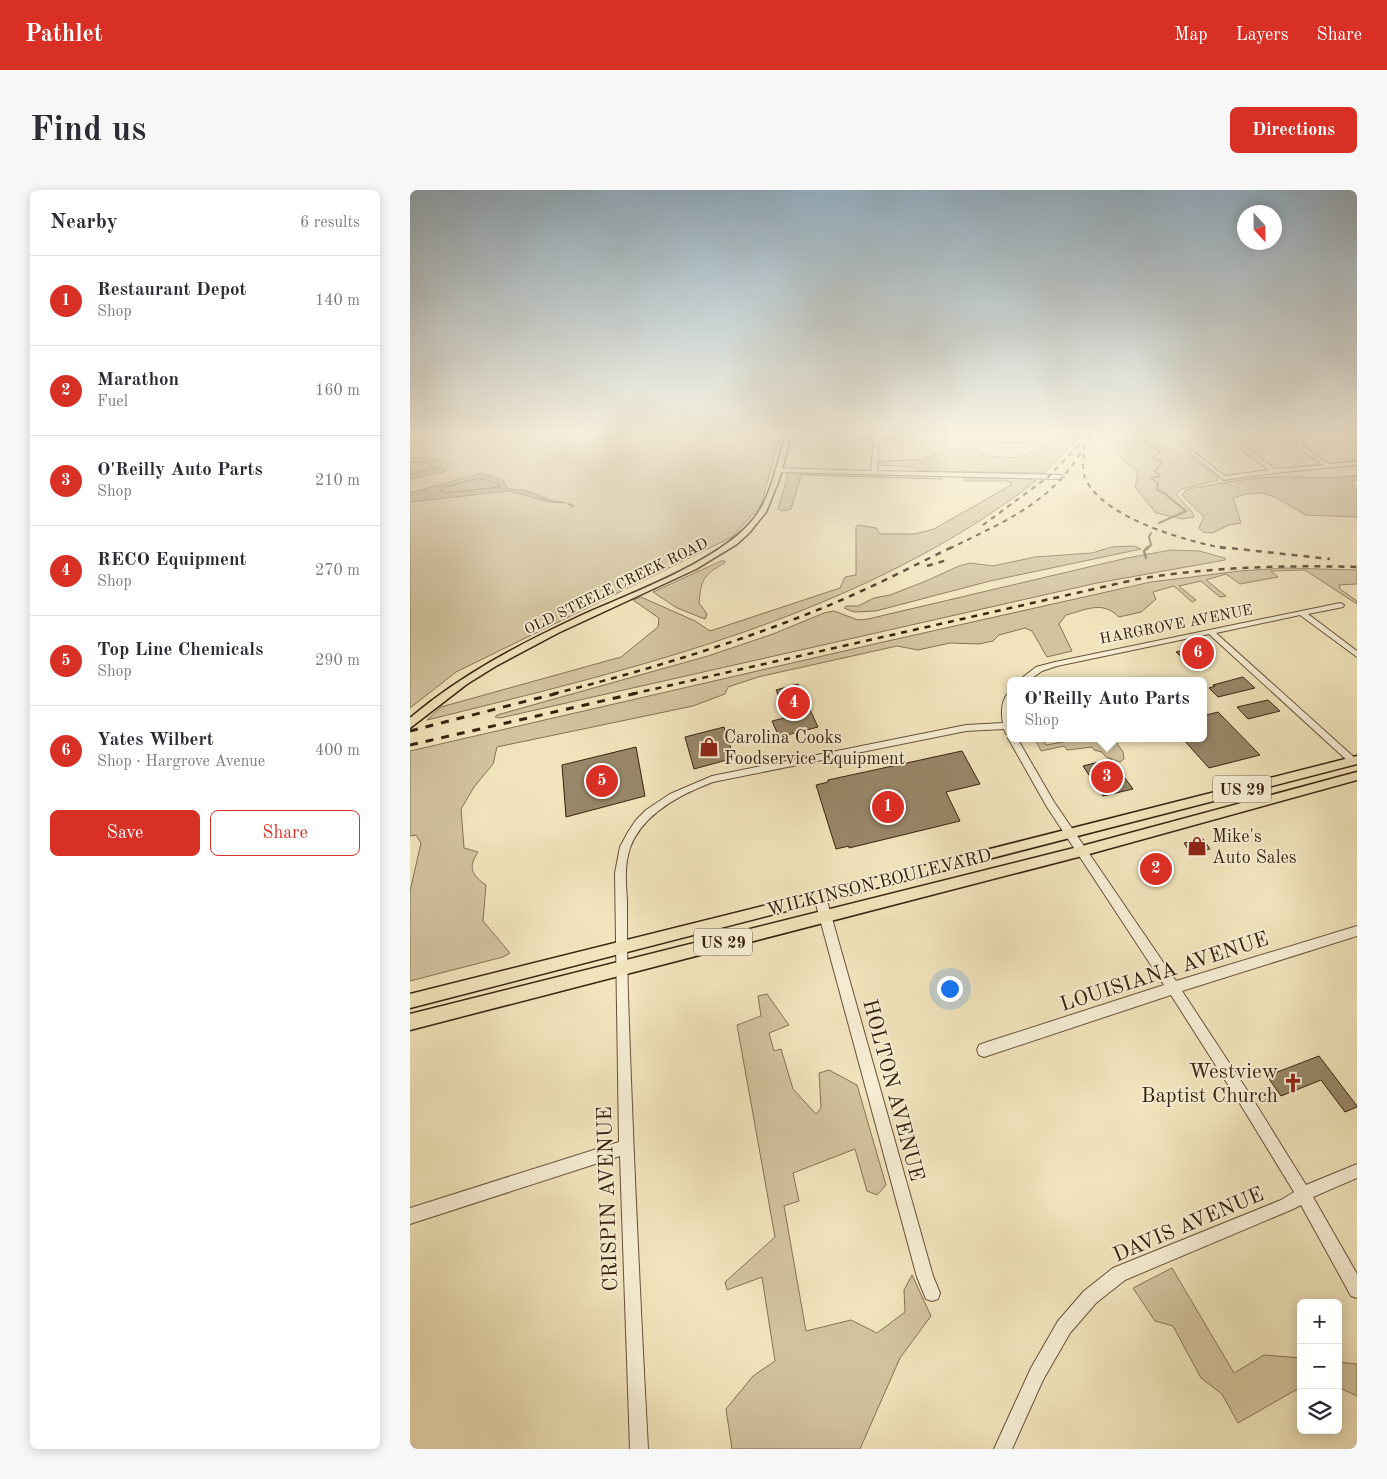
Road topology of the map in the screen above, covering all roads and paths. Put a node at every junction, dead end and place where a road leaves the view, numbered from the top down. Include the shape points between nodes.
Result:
1 (769, 495) edge
2 (1340, 605) dead end
3 (1303, 614) junction
4 (1212, 633) junction
5 (1357, 655) edge
6 (1028, 677) edge
7 (1007, 702) edge
8 (410, 724) edge
9 (1007, 724) edge
10 (1007, 733) edge
11 (1015, 742) edge
12 (1355, 760) edge
13 (1357, 776) edge
14 (1071, 834) junction
15 (1082, 851) junction
16 (820, 897) junction
17 (825, 916) junction
18 (1357, 931) edge
19 (620, 947) junction
20 (621, 968) junction
21 (1173, 988) junction
22 (410, 1001) edge
23 (410, 1022) edge
24 (984, 1050) dead end
25 (626, 1147) junction
26 (1357, 1171) edge
27 (1304, 1194) junction
28 (410, 1216) edge
29 (1357, 1290) edge
30 (932, 1293) dead end
31 (639, 1449) edge
32 (1003, 1449) edge

1 - 8 main road, OLD STEELE CREEK ROAD via 763,512 730,545 466,680
2 - 3 street, HARGROVE AVENUE
3 - 4 street, HARGROVE AVENUE
3 - 5 street
4 - 6 street, HARGROVE AVENUE via 1055,664
4 - 12 street
7 - 9 street
10 - 19 street, CRISPIN AVENUE via 966,728 694,785 649,815 625,846 621,864
11 - 14 street
12 - 14 main road, WILKINSON BOULEVARD / US 29
13 - 15 main road, WILKINSON BOULEVARD / US 29
14 - 15 street
14 - 16 main road, WILKINSON BOULEVARD / US 29
15 - 17 main road, WILKINSON BOULEVARD / US 29
15 - 21 street
16 - 17 street, HOLTON AVENUE
16 - 19 main road, WILKINSON BOULEVARD / US 29
17 - 20 main road, WILKINSON BOULEVARD / US 29
17 - 30 street, HOLTON AVENUE
18 - 21 street, LOUISIANA AVENUE
19 - 20 street, CRISPIN AVENUE
19 - 22 main road, WILKINSON BOULEVARD / US 29
20 - 23 main road, WILKINSON BOULEVARD / US 29
20 - 25 street, CRISPIN AVENUE
21 - 24 street, LOUISIANA AVENUE
21 - 27 street
25 - 28 street
25 - 31 street, CRISPIN AVENUE
26 - 27 street, DAVIS AVENUE
27 - 29 street
27 - 32 street, DAVIS AVENUE via 1286,1205 1135,1266 1090,1297 1064,1327 1050,1350

